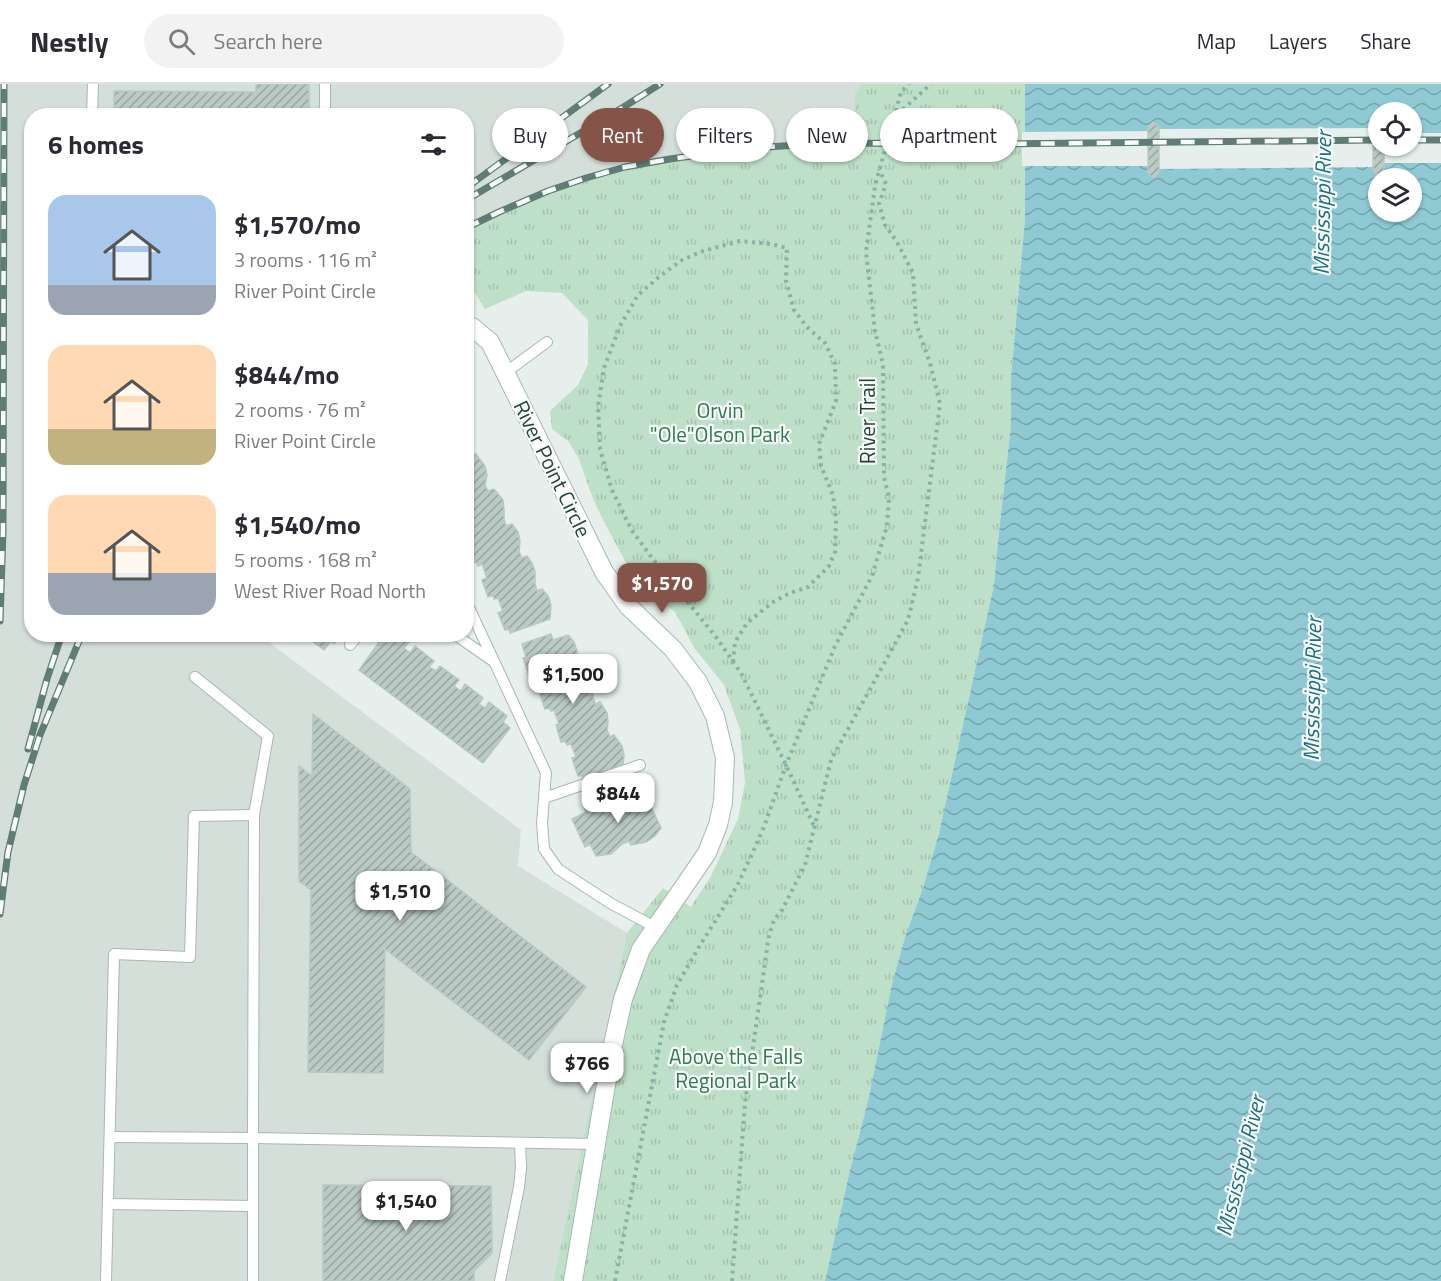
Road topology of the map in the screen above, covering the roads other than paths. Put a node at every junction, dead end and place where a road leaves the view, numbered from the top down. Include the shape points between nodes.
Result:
1 (93, 84) edge
2 (325, 84) edge
3 (92, 108) edge
4 (325, 108) edge
5 (474, 329) edge
6 (547, 342) dead end
7 (505, 373) junction
8 (474, 618) edge
9 (352, 642) edge
10 (466, 642) edge
11 (350, 645) dead end
12 (495, 662) junction
13 (195, 677) dead end
14 (640, 765) dead end
15 (544, 798) junction
16 (254, 815) junction
17 (655, 927) junction
18 (110, 1137) junction
19 (253, 1138) junction
20 (520, 1143) junction
21 (597, 1144) junction
22 (108, 1204) junction
23 (253, 1206) junction
24 (105, 1281) edge
25 (252, 1281) edge
26 (500, 1281) edge
27 (573, 1281) edge

1 - 3 lane
2 - 4 lane
5 - 7 street, River Point Circle via 490,342
6 - 7 lane
7 - 17 street, River Point Circle via 604,573 628,606 673,649 698,682 715,716 725,758 718,825 707,853
8 - 12 lane
9 - 11 lane
10 - 12 lane
12 - 15 lane via 546,773
13 - 16 lane via 268,736
14 - 15 lane
15 - 17 lane via 544,849 558,869
16 - 18 lane via 194,816 190,957 114,954
16 - 19 lane
17 - 21 street, River Point Circle via 641,949 623,999
18 - 19 lane
18 - 22 lane
19 - 20 lane
19 - 23 lane
20 - 21 lane
20 - 26 lane via 519,1187
21 - 27 street, River Point Circle
22 - 23 lane
22 - 24 lane
23 - 25 lane

